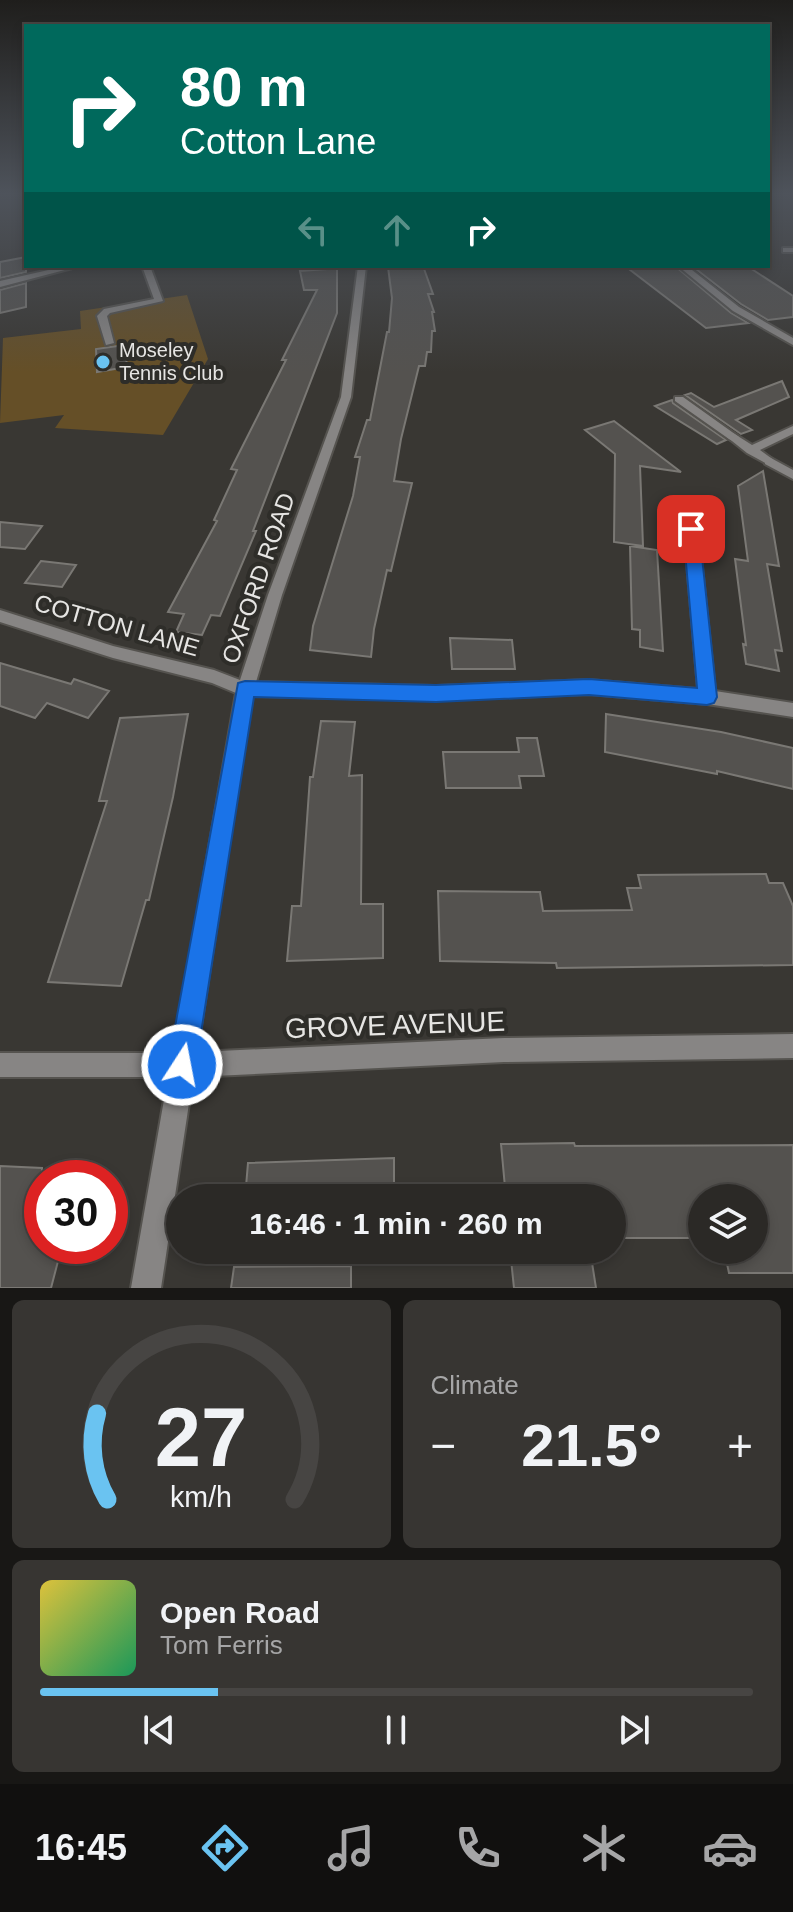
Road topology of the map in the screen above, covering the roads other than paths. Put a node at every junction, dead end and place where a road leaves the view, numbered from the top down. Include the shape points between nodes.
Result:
1 (68, 268) edge
2 (147, 268) edge
3 (362, 268) edge
4 (685, 268) edge
5 (0, 284) edge
6 (793, 334) edge
7 (780, 336) junction
8 (793, 342) edge
9 (109, 343) dead end
10 (679, 399) dead end
11 (793, 429) edge
12 (751, 450) junction
13 (793, 475) edge
14 (691, 529) dead end
15 (0, 616) edge
16 (245, 689) junction
17 (707, 697) junction
18 (793, 710) edge
19 (793, 1046) edge
20 (0, 1065) edge
21 (182, 1065) junction
22 (146, 1288) edge

1 - 5 street
2 - 9 street via 159,301 107,311 102,316
3 - 16 street, OXFORD ROAD via 346,397
4 - 7 street
6 - 7 street
7 - 8 street
10 - 12 street
11 - 12 street
12 - 13 street
14 - 17 street
15 - 16 street, COTTON LANE
16 - 17 street, COTTON LANE via 436,693 589,687
16 - 21 street, OXFORD ROAD
17 - 18 street, COTTON LANE
19 - 21 street, GROVE AVENUE via 504,1050
20 - 21 street, GROVE AVENUE
21 - 22 street, OXFORD ROAD

